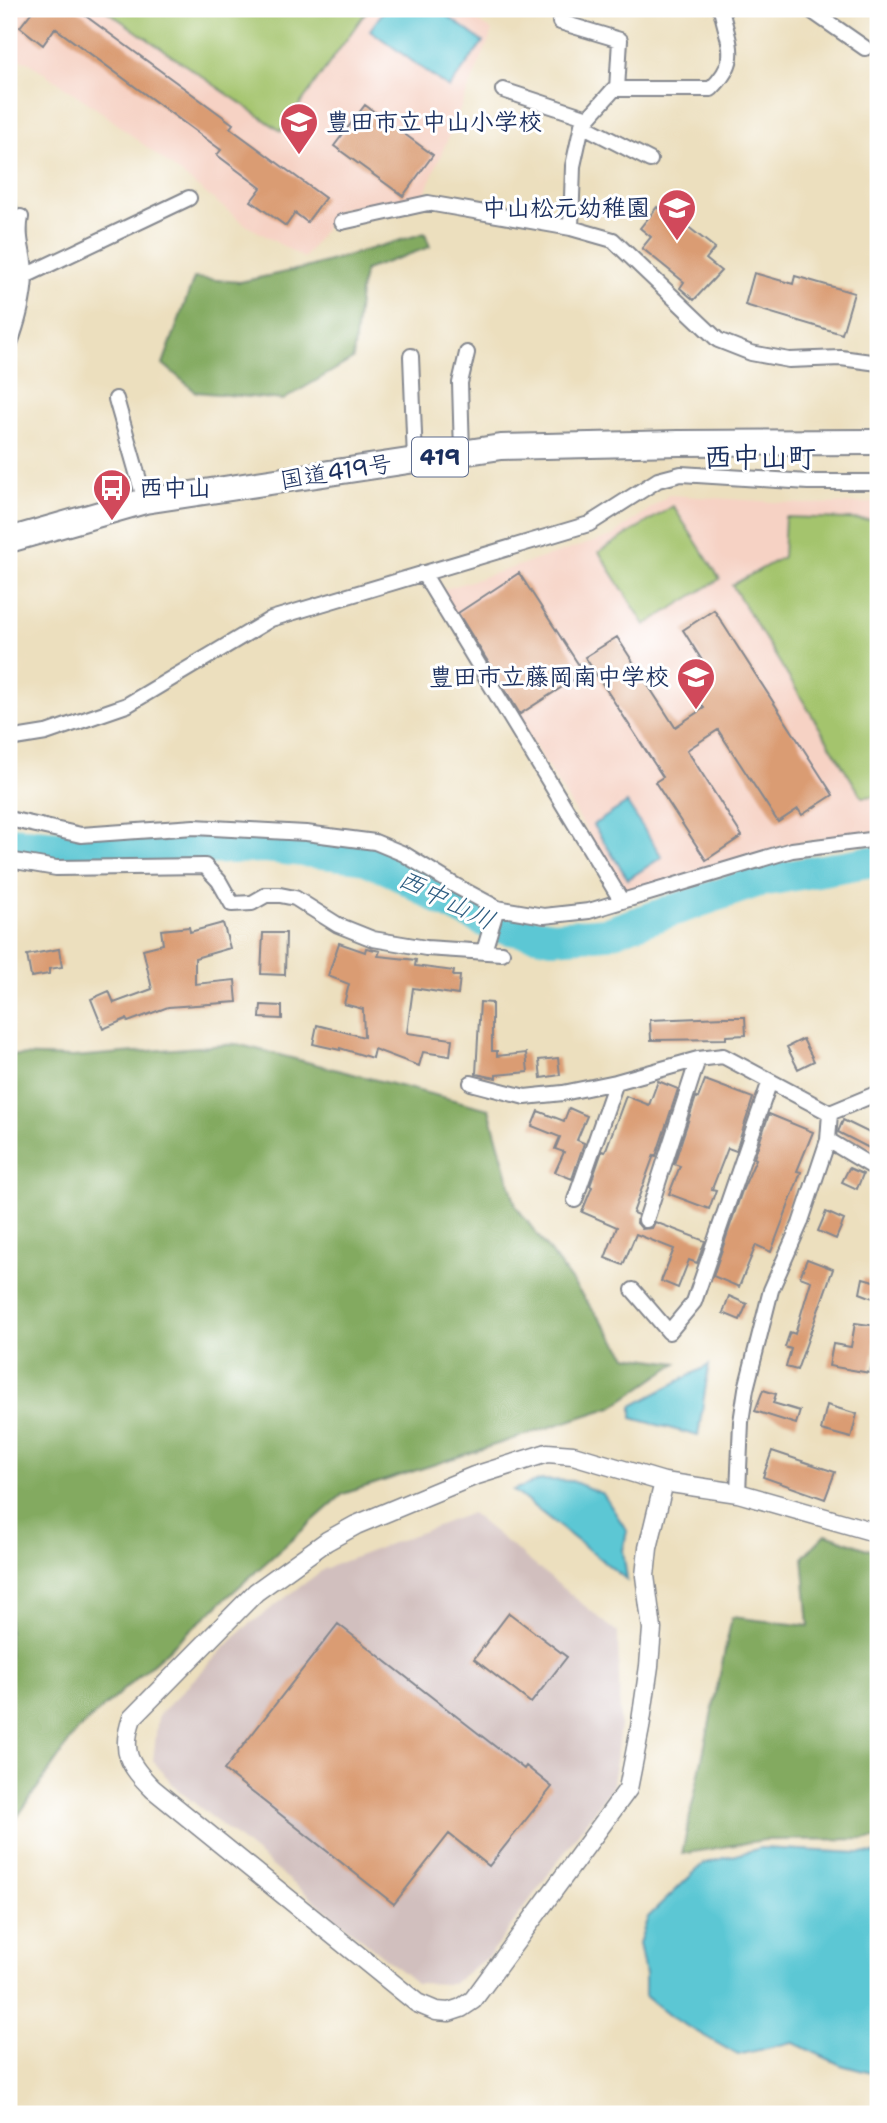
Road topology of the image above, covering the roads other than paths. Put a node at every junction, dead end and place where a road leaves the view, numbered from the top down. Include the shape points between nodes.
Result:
1 (721, 9) edge
2 (809, 9) edge
3 (560, 22) dead end
4 (865, 48) dead end
5 (617, 89) junction
6 (503, 90) dead end
7 (585, 121) junction
8 (650, 160) dead end
9 (189, 198) dead end
10 (21, 217) dead end
11 (342, 222) dead end
12 (571, 228) junction
13 (25, 276) junction
14 (9, 346) edge
15 (467, 352) dead end
16 (411, 356) dead end
17 (878, 363) edge
18 (116, 399) dead end
19 (878, 442) edge
20 (462, 453) junction
21 (415, 460) junction
22 (878, 482) edge
23 (145, 502) junction
24 (9, 540) edge
25 (423, 573) junction
26 (9, 739) edge
27 (9, 819) edge
28 (878, 839) edge
29 (9, 860) edge
30 (621, 900) junction
31 (496, 911) junction
32 (485, 947) junction
33 (502, 953) dead end
34 (698, 1059) junction
35 (770, 1081) junction
36 (616, 1082) junction
37 (471, 1083) dead end
38 (878, 1093) edge
39 (830, 1113) junction
40 (828, 1140) junction
41 (878, 1170) edge
42 (575, 1200) dead end
43 (646, 1220) dead end
44 (632, 1290) dead end
45 (664, 1482) junction
46 (738, 1493) junction
47 (878, 1533) edge

1 - 5 street via 732,58 711,89
2 - 4 street
3 - 5 street via 620,40
5 - 7 street
6 - 7 street
7 - 8 street
7 - 12 street via 573,166
9 - 13 street
10 - 13 street via 17,232
11 - 12 street via 428,202
12 - 17 street via 613,240 718,340 751,353 789,360 841,358
13 - 14 street
15 - 20 street via 460,383
16 - 21 street
18 - 23 street
19 - 20 highway, 国道419号 / 419 via 501,447
20 - 21 highway, 国道419号 / 419
21 - 23 highway, 国道419号 / 419
22 - 25 street via 670,476 589,524
23 - 24 highway, 国道419号 / 419
25 - 26 street via 271,619 127,705 46,733
25 - 30 street
27 - 31 street via 81,835 194,827 376,842 404,854
28 - 30 street via 792,850
29 - 32 street via 56,868 205,866 232,904 280,895 295,898 338,925 373,939 426,948
30 - 31 street via 589,911 544,916
31 - 32 street
32 - 33 street
34 - 35 street via 723,1056
34 - 36 street
34 - 43 street
35 - 39 street
35 - 44 street via 694,1302 669,1332
36 - 37 street via 525,1097
36 - 42 street
38 - 39 street
39 - 40 street
40 - 41 street
40 - 46 street via 800,1224 771,1290 746,1389
45 - 45 street via 573,1455 547,1453 474,1476 356,1525 256,1592 132,1718 126,1747 135,1770 418,2003 436,2011 461,2008 473,2000 507,1956 628,1789 649,1666 648,1548
45 - 46 street
46 - 47 street

